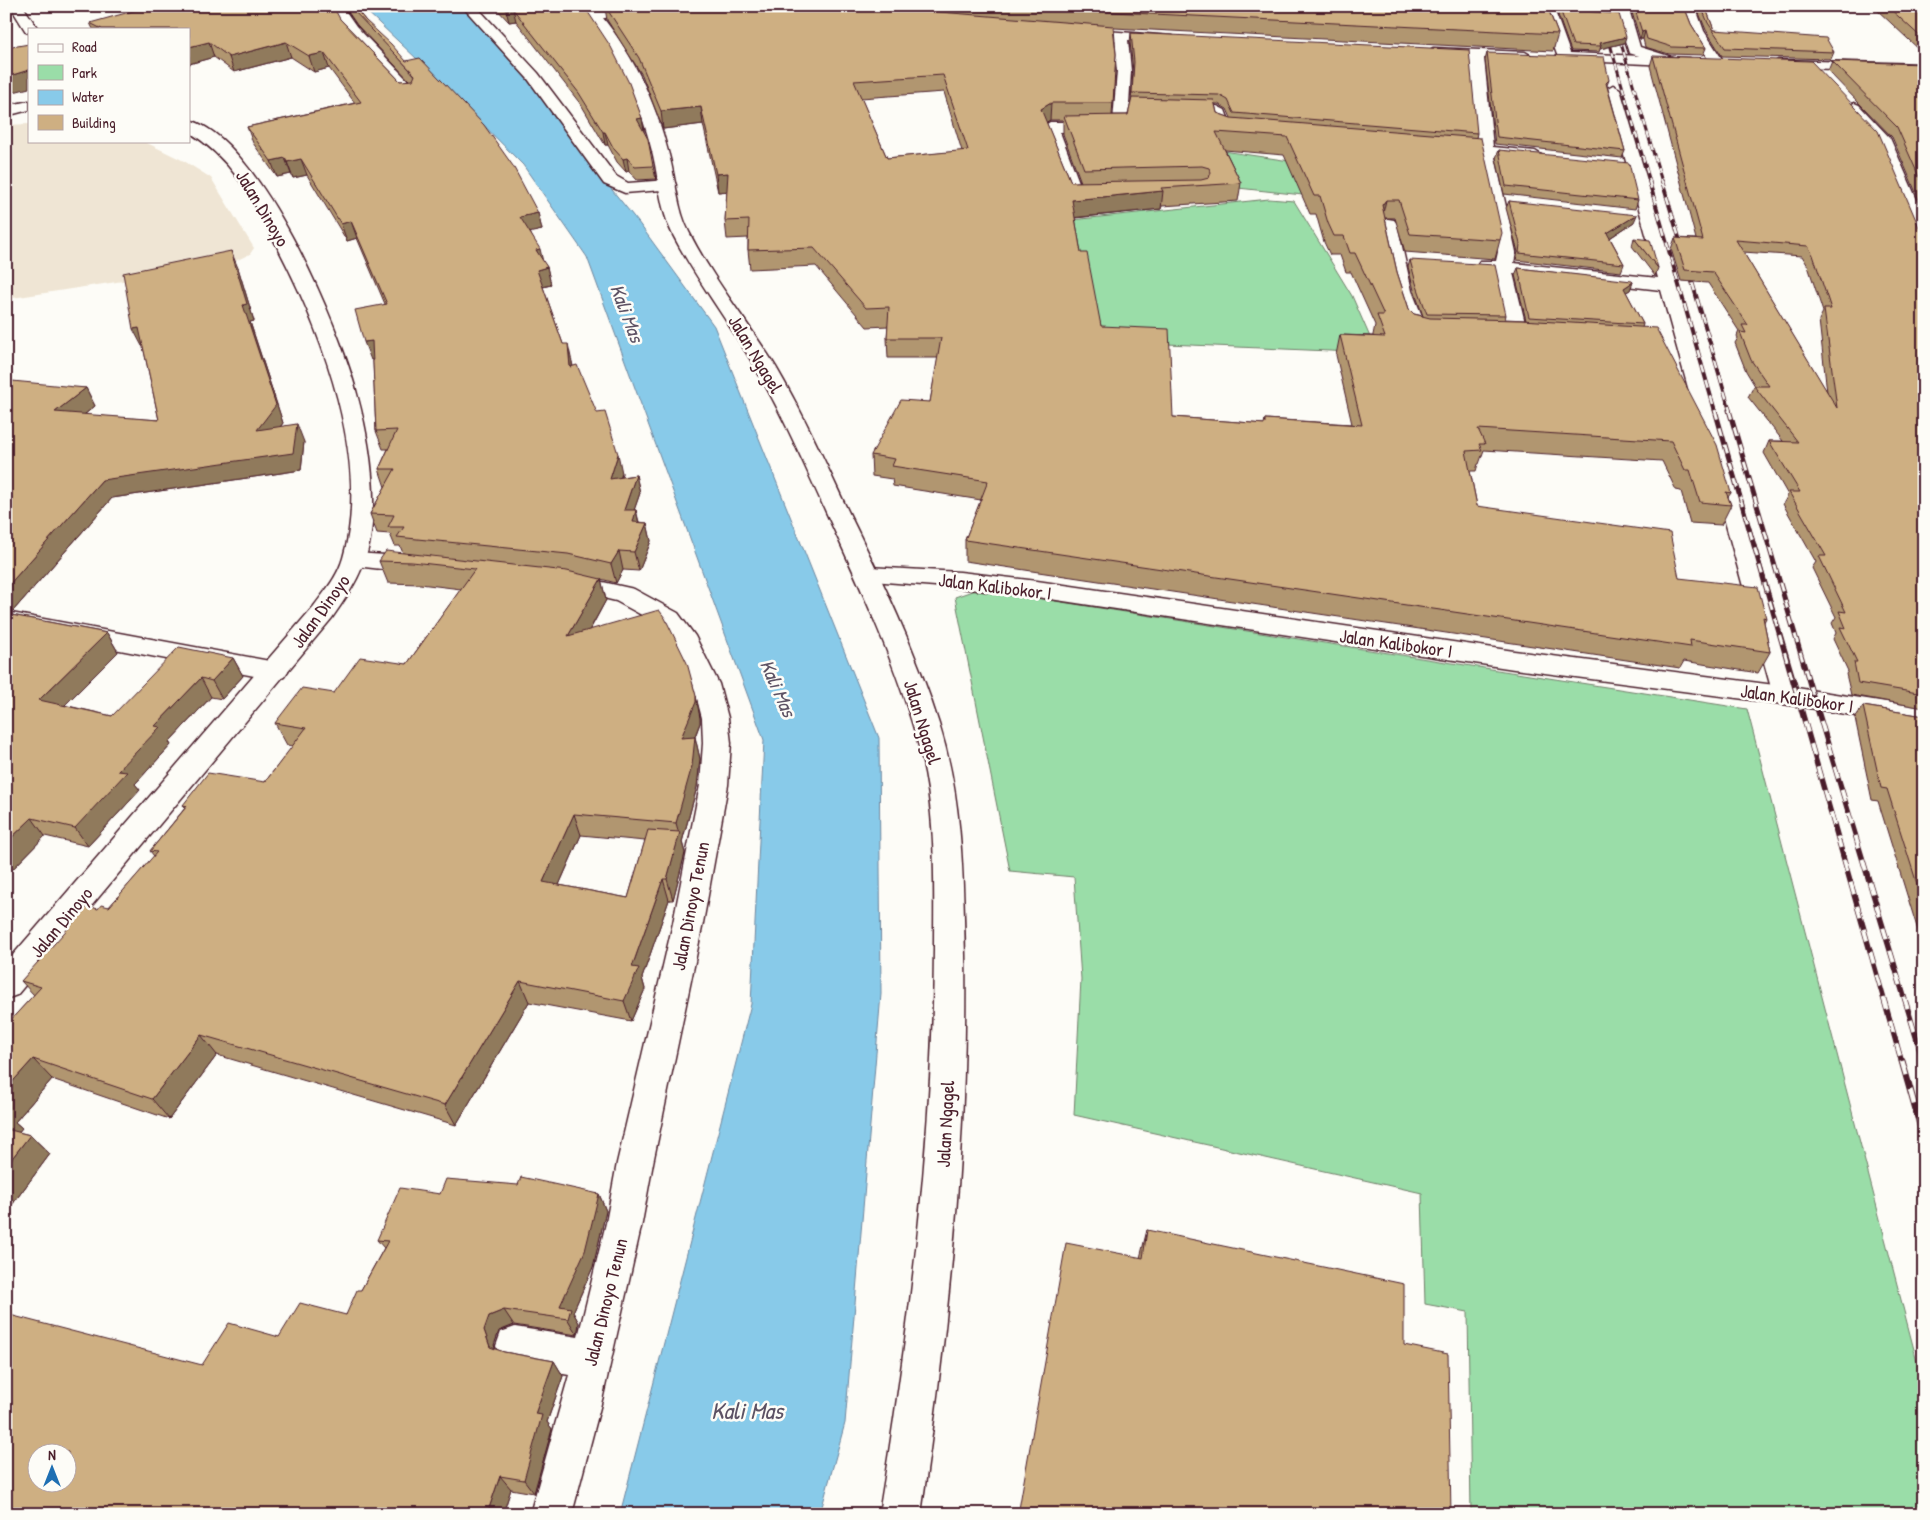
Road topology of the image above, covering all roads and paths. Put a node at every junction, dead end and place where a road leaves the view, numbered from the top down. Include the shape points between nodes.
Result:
1 (16, 6) edge
2 (335, 6) edge
3 (468, 6) edge
4 (688, 6) edge
5 (1621, 6) edge
6 (1688, 6) edge
7 (590, 11) edge
8 (1544, 11) edge
9 (30, 28) edge
10 (1067, 32) edge
11 (1120, 36) junction
12 (1186, 40) edge
13 (1423, 52) edge
14 (1476, 54) junction
15 (1564, 58) junction
16 (1670, 61) junction
17 (1766, 64) edge
18 (1811, 64) junction
19 (1924, 68) edge
20 (1827, 82) edge
21 (1613, 89) dead end
22 (411, 92) edge
23 (1844, 98) edge
24 (28, 105) edge
25 (1121, 108) junction
26 (6, 111) edge
27 (28, 113) edge
28 (6, 116) edge
29 (190, 126) edge
30 (1265, 132) edge
31 (1430, 145) edge
32 (1486, 150) junction
33 (1549, 157) edge
34 (668, 185) junction
35 (1086, 195) edge
36 (1632, 215) edge
37 (1651, 217) junction
38 (1388, 224) edge
39 (1924, 237) edge
40 (1395, 259) junction
41 (1416, 260) edge
42 (1470, 264) edge
43 (1503, 266) junction
44 (1668, 285) junction
45 (1432, 330) edge
46 (1516, 331) edge
47 (355, 560) junction
48 (443, 568) edge
49 (868, 575) junction
50 (539, 578) edge
51 (6, 620) edge
52 (275, 671) junction
53 (1786, 695) junction
54 (1924, 718) edge
55 (6, 986) edge
56 (515, 1346) dead end
57 (591, 1359) junction
58 (551, 1514) edge
59 (900, 1514) edge

1 - 9 main road
2 - 22 main road via 351,29
3 - 34 main road via 534,76 610,180 625,188
4 - 7 main road
5 - 16 main road via 1634,50
6 - 16 main road via 1697,31 1722,62
7 - 34 main road, Jalan Ngagel via 618,48 639,84
8 - 15 main road
10 - 11 main road
11 - 12 main road
11 - 25 main road via 1124,71
13 - 14 main road
14 - 15 main road
14 - 32 main road
15 - 16 main road
17 - 18 main road
18 - 19 main road
18 - 20 main road
21 - 37 main road via 1627,165
23 - 39 main road via 1882,138
24 - 26 main road
25 - 30 main road via 1217,111 1226,128
25 - 35 main road via 1120,128 1050,127 1076,195
27 - 28 main road
29 - 47 main road, Jalan Dinoyo via 214,141 233,159 254,187 327,327 352,406 362,482 362,517
31 - 32 main road
32 - 33 main road
32 - 43 main road via 1502,201 1507,252
34 - 49 main road, Jalan Ngagel via 672,213 679,230 770,376
36 - 37 main road
37 - 44 main road
38 - 40 main road
40 - 41 main road
40 - 45 main road via 1410,316 1416,327
42 - 43 main road
43 - 44 main road
43 - 46 main road
44 - 53 main road via 1676,343
47 - 48 main road
47 - 52 main road, Jalan Dinoyo via 340,588
49 - 53 main road, Jalan Kalibokor I via 1012,586 1514,660
49 - 59 main road, Jalan Ngagel via 891,626 935,754 948,845 950,977 946,1142 918,1398
50 - 57 main road, Jalan Dinoyo Tenun via 625,595 669,619 682,636 706,684 715,718 717,743 714,785 688,922 624,1223
51 - 52 main road
52 - 55 main road, Jalan Dinoyo
53 - 54 main road, Jalan Kalibokor I
56 - 57 main road
57 - 58 main road, Jalan Dinoyo Tenun

